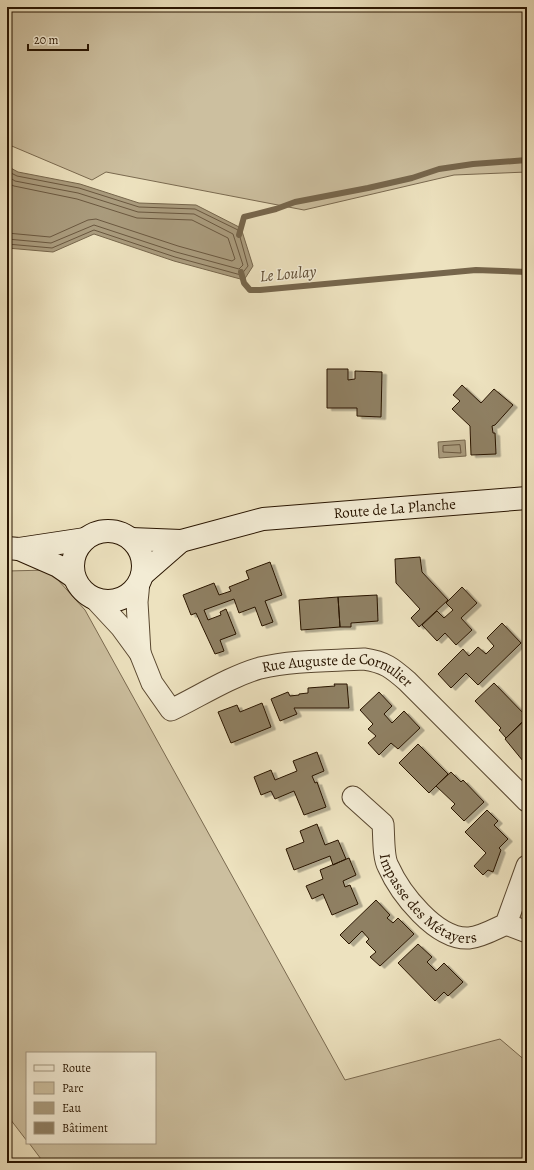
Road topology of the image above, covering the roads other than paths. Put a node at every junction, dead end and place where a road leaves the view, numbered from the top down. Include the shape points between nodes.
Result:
1 (527, 498) edge
2 (85, 539) junction
3 (131, 539) junction
4 (181, 541) junction
5 (13, 548) edge
6 (74, 577) junction
7 (141, 578) junction
8 (94, 598) junction
9 (140, 653) junction
10 (353, 797) dead end
11 (527, 801) edge
12 (527, 866) edge
13 (506, 924) junction
14 (527, 932) edge

1 - 4 street, Route de La Planche via 262,519
2 - 3 street via 108,530
2 - 5 street
2 - 6 street via 74,556
3 - 4 street
3 - 7 street via 142,559
4 - 7 street
5 - 6 street via 58,566
6 - 8 street via 85,593
7 - 8 street via 125,597 109,600
7 - 9 street, Rue Auguste de Cornulier via 137,602
8 - 9 street, Rue Auguste de Cornulier via 121,627
9 - 11 street, Rue Auguste de Cornulier via 152,683 171,710 235,678 260,669 279,665 364,659 376,661 389,666 407,682
10 - 13 street, Impasse des Métayers via 383,824 387,865 417,909 435,925 456,936 470,938
12 - 13 street, Impasse des Métayers
13 - 14 street

